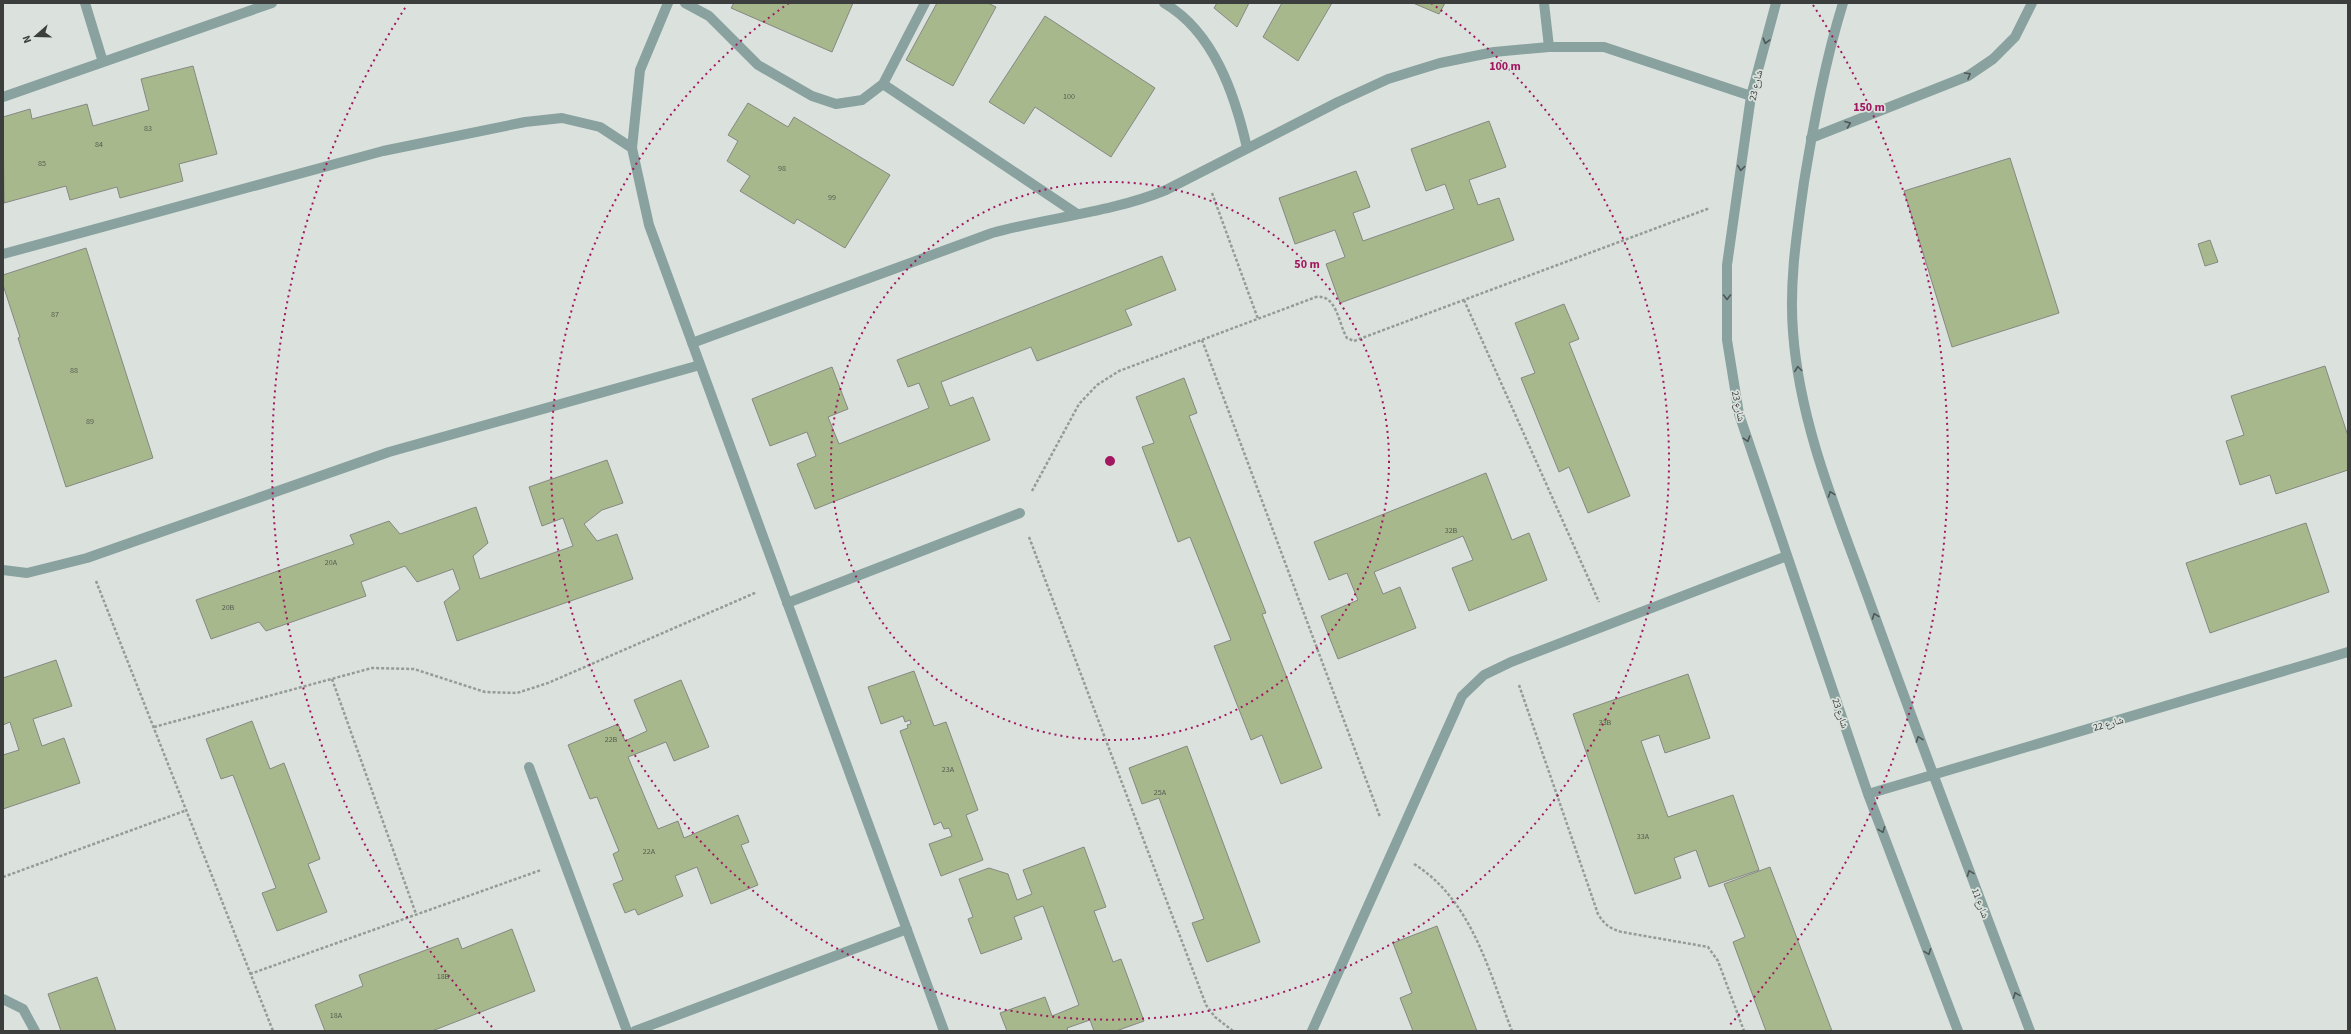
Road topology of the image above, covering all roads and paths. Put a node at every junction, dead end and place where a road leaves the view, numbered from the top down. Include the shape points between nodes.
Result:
1 (86, 3) edge
2 (272, 3) edge
3 (668, 3) edge
4 (685, 3) edge
5 (925, 3) edge
6 (1164, 3) edge
7 (1544, 3) edge
8 (1776, 3) edge
9 (1843, 3) edge
10 (2032, 3) edge
11 (1549, 47) junction
12 (103, 62) junction
13 (883, 84) junction
14 (1751, 96) junction
15 (3, 97) edge
16 (1811, 138) junction
17 (632, 148) junction
18 (1246, 148) junction
19 (1203, 170) junction
20 (1737, 198) junction
21 (1077, 214) junction
22 (3, 254) edge
23 (1464, 300) junction
24 (1258, 319) junction
25 (1202, 340) junction
26 (692, 343) junction
27 (700, 365) junction
28 (1020, 513) junction
29 (1787, 556) junction
30 (87, 558) junction
31 (3, 570) edge
32 (780, 583) junction
33 (787, 603) junction
34 (1609, 625) junction
35 (2348, 652) edge
36 (1511, 662) junction
37 (332, 679) junction
38 (154, 727) junction
39 (529, 767) dead end
40 (1932, 775) junction
41 (1868, 794) junction
42 (186, 810) junction
43 (1393, 850) junction
44 (564, 861) junction
45 (3, 877) edge
46 (416, 914) junction
47 (907, 929) junction
48 (250, 974) junction
49 (3, 999) edge
50 (35, 1031) edge
51 (273, 1031) edge
52 (627, 1031) edge
53 (635, 1031) edge
54 (944, 1031) edge
55 (1233, 1031) edge
56 (1312, 1031) edge
57 (1512, 1031) edge
58 (1744, 1031) edge
59 (1958, 1031) edge
60 (2030, 1031) edge

1 - 12 street
2 - 12 street
3 - 17 street via 640,70
4 - 13 street via 709,16 758,65 812,96 836,104 862,100
5 - 13 street
6 - 18 street via 1178,11 1204,41 1224,74 1238,110
7 - 11 street
8 -> 14 street, شارع 23
9 - 16 street via 1831,43
16 -> 10 street via 1968,76 1993,59 2015,37
11 - 14 street via 1604,47
11 - 18 street via 1494,52 1440,63 1388,79
12 - 15 street
13 - 21 street
14 -> 20 street, شارع 23
40 -> 16 street via 1820,466 1803,400 1793,333 1792,265
17 - 22 street via 600,127 562,118 525,122 383,151
17 - 26 street via 649,225
18 - 19 street
19 - 21 street via 1137,201
19 - 24 path
20 - 23 path
20 -> 29 street, شارع 23 via 1727,265 1727,340 1739,414
21 - 26 street via 1034,221 992,233
23 - 24 path via 1354,341 1347,338 1333,305 1323,296
23 - 34 path
24 - 25 path
25 - 28 path via 1119,371 1097,385 1079,404
25 - 43 path
26 - 27 street
27 - 30 street via 389,452
27 - 32 street
28 - 33 street
28 - 55 path via 1206,1005 1215,1018
29 - 34 street
29 - 41 street, شارع 23
30 - 31 street via 27,573
30 - 38 path
32 - 33 street
32 - 37 path via 548,683 517,693 485,692 414,669 372,668
33 - 47 street
34 - 36 street
35 - 40 street, شارع 22
36 - 43 street via 1484,675 1462,696
36 - 58 path via 1603,923 1622,932 1708,947 1718,961
37 - 38 path
37 - 46 path
38 - 42 path
39 - 44 street
40 - 41 street, شارع 22
60 -> 40 street, شارع 11
41 -> 59 street
42 - 45 path
42 - 48 path
43 - 56 street
43 - 57 path via 1425,871 1453,897 1472,930
44 - 46 path
44 - 52 street
46 - 48 path
47 - 53 street
47 - 54 street
48 - 51 path
49 - 50 street via 23,1009

